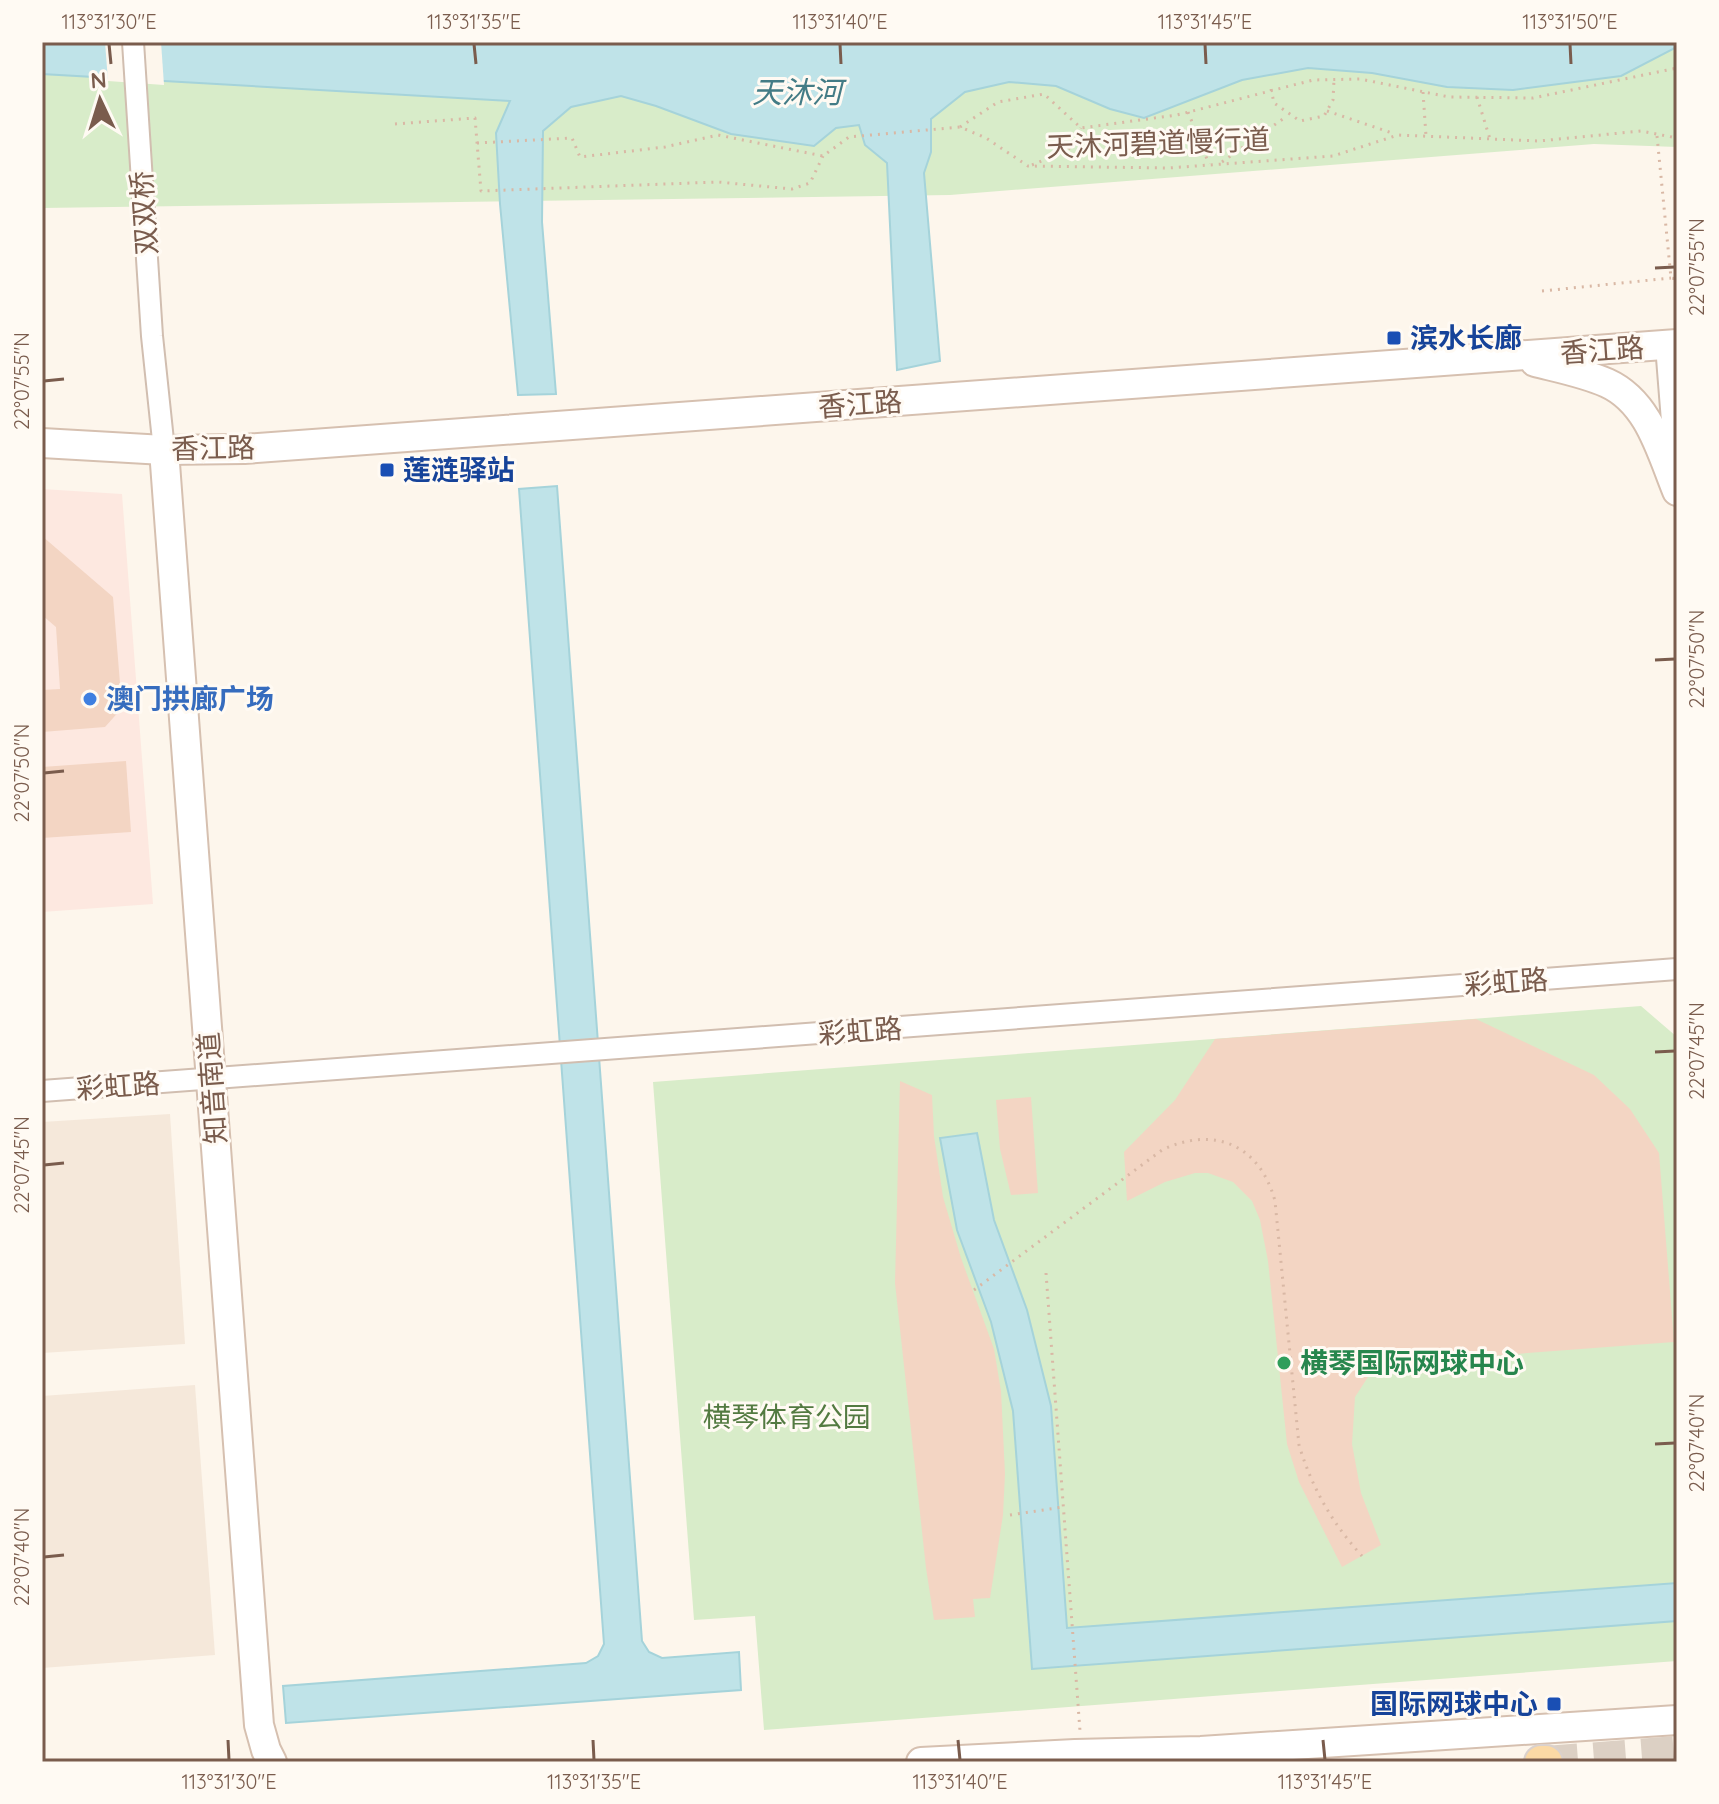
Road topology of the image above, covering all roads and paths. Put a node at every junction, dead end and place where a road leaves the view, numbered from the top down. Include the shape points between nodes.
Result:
1 (133, 42) edge
2 (1677, 68) edge
3 (1334, 80) junction
4 (1271, 89) junction
5 (1423, 92) junction
6 (1477, 97) junction
7 (1327, 111) junction
8 (1188, 112) junction
9 (1289, 115) junction
10 (395, 124) dead end
11 (960, 127) junction
12 (1081, 128) junction
13 (1398, 135) junction
14 (1657, 135) junction
15 (1426, 136) junction
16 (1677, 138) edge
17 (1490, 139) junction
18 (477, 143) junction
19 (823, 156) junction
20 (1219, 164) junction
21 (1209, 165) junction
22 (1028, 166) junction
23 (1671, 278) junction
24 (1677, 279) edge
25 (1542, 291) dead end
26 (1673, 344) edge
27 (1515, 356) junction
28 (42, 443) edge
29 (164, 450) junction
30 (1677, 459) edge
31 (1677, 491) edge
32 (1677, 969) edge
33 (211, 1079) junction
34 (42, 1091) edge
35 (1046, 1273) dead end
36 (974, 1290) dead end
37 (1063, 1507) junction
38 (1010, 1515) dead end
39 (1362, 1556) dead end
40 (1677, 1711) edge
41 (1663, 1721) edge
42 (259, 1725) junction
43 (1677, 1734) edge
44 (1078, 1746) junction
45 (253, 1762) edge
46 (272, 1762) edge
47 (921, 1762) edge
48 (1036, 1762) edge

1 - 29 street, 双双桥
2 - 6 path via 1533,98
3 - 4 path
3 - 5 path via 1360,79
3 - 7 path
4 - 8 path
4 - 9 path via 1274,103
5 - 6 path
5 - 15 path
6 - 17 path
7 - 9 path via 1300,121
7 - 13 path
8 - 12 path
8 - 21 path
9 - 20 path
10 - 18 path via 475,118
11 - 12 path via 998,102 1044,94
11 - 19 path via 849,137
11 - 22 path, 天沐河碧道慢行道
12 - 22 path via 1068,150
13 - 15 path, 天沐河碧道慢行道
13 - 20 path, 天沐河碧道慢行道 via 1333,156
14 - 16 path, 天沐河碧道慢行道
14 - 17 path, 天沐河碧道慢行道 via 1641,131 1539,141
14 - 23 path
15 - 17 path, 天沐河碧道慢行道
18 - 19 path via 572,138 580,157 718,135
18 - 19 path via 481,191 718,182 792,189 810,183
20 - 21 path, 天沐河碧道慢行道
21 - 22 path, 天沐河碧道慢行道
23 - 24 path
23 - 25 path
26 - 27 main road, 香江路
26 - 30 street
27 - 29 main road, 香江路 via 244,449
27 - 31 main road via 1595,379 1629,397 1651,427
28 - 29 main road, 香江路
29 - 33 main road, 知音南道
32 - 33 street, 彩虹路
33 - 34 street, 彩虹路
33 - 42 main road, 知音南道
35 - 37 path
36 - 39 path via 1170,1146 1215,1140 1249,1154 1275,1201 1299,1445 1323,1505
37 - 38 path
37 - 44 path
40 - 41 main road
41 - 43 main road
41 - 44 main road via 1201,1751
42 - 45 main road
42 - 46 main road
44 - 47 main road
44 - 48 main road

